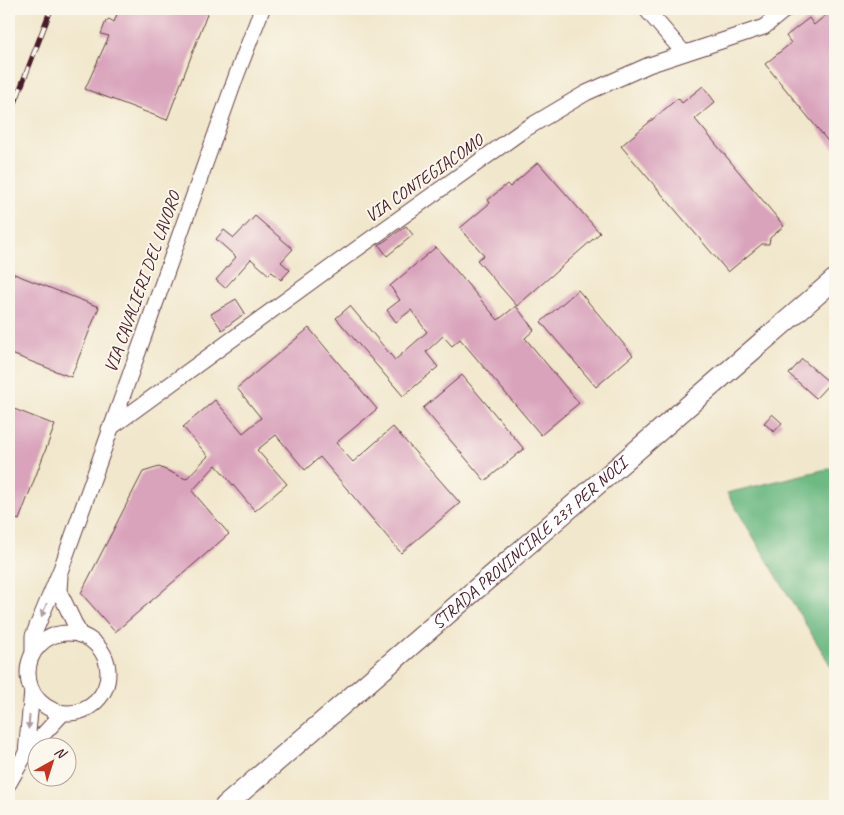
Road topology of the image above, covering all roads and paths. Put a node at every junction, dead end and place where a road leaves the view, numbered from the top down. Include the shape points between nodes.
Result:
1 (262, 9) edge
2 (646, 9) edge
3 (786, 9) edge
4 (684, 53) junction
5 (835, 279) edge
6 (110, 429) junction
7 (61, 569) junction
8 (80, 635) junction
9 (33, 652) junction
10 (32, 691) junction
11 (63, 713) junction
12 (26, 753) junction
13 (9, 783) edge
14 (225, 806) edge

1 - 6 street, VIA CAVALIERI DEL LAVORO
2 - 4 street
3 - 4 street, VIA CONTEGIACOMO via 764,27
4 - 6 street, VIA CONTEGIACOMO via 586,93 522,131
5 - 14 main road, STRADA PROVINCIALE 237 PER NOCI
6 - 7 street, VIA CAVALIERI DEL LAVORO
7 - 8 street, VIA CAVALIERI DEL LAVORO via 59,591
7 -> 9 street, VIA CAVALIERI DEL LAVORO via 33,636
8 - 9 street via 54,635
8 - 11 street, VIA CAVALIERI DEL LAVORO via 101,650 107,662 107,682 98,699 88,708
9 - 10 street, VIA CAVALIERI DEL LAVORO via 28,664
10 - 11 street via 39,702
10 -> 12 street, VIA CAVALIERI DEL LAVORO
11 - 12 street
12 - 13 street

